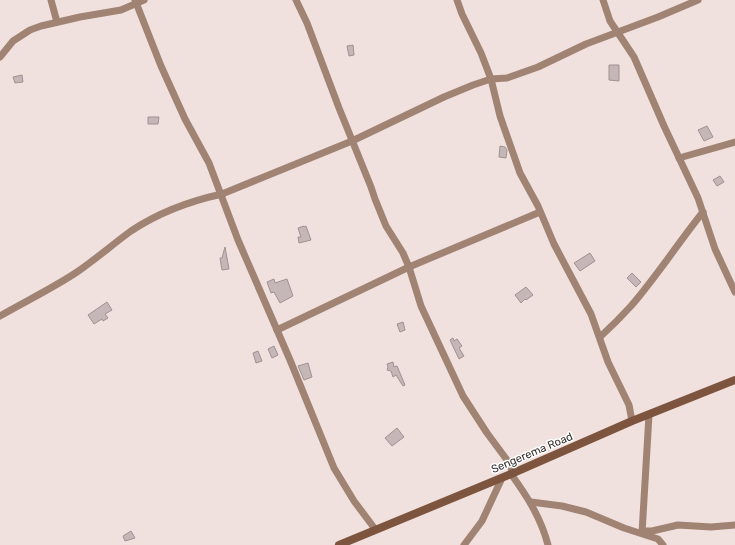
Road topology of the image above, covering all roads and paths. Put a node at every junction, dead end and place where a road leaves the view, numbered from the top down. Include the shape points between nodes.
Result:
1 (51, 0) edge
2 (144, 0) edge
3 (296, 0) edge
4 (457, 0) edge
5 (603, 0) edge
6 (698, 0) edge
7 (136, 2) edge
8 (57, 22) junction
9 (617, 32) junction
10 (0, 57) edge
11 (490, 79) junction
12 (352, 141) junction
13 (735, 142) edge
14 (679, 158) junction
15 (222, 194) junction
16 (540, 212) junction
17 (703, 212) junction
18 (409, 267) junction
19 (735, 292) edge
20 (0, 316) edge
21 (277, 330) junction
22 (600, 337) junction
23 (735, 380) edge
24 (649, 415) junction
25 (632, 421) junction
26 (511, 474) junction
27 (502, 478) junction
28 (530, 502) junction
29 (735, 525) edge
30 (376, 529) junction
31 (642, 532) junction
32 (338, 545) edge
33 (464, 545) edge
34 (548, 545) edge
35 (663, 545) edge

1 - 8 street
2 - 7 street
3 - 12 street
4 - 11 street
5 - 9 street via 610,21
6 - 9 street
7 - 8 street via 121,10
7 - 15 street via 161,66
8 - 10 street via 21,35
9 - 11 street via 538,67 507,78
9 - 14 street via 634,57
11 - 12 street via 444,97
11 - 16 street via 514,159
12 - 15 street
12 - 18 street via 386,226
13 - 14 street
14 - 17 street
15 - 20 street via 175,208 149,221 77,272
15 - 21 street via 238,240
16 - 18 street
16 - 22 street
17 - 19 street via 721,264
17 - 22 street via 631,306
18 - 21 street
18 - 26 street via 421,306 463,396 507,460
21 - 30 street via 334,468 354,501
22 - 25 street via 608,362 629,405
23 - 24 main road, Sengerema Road
24 - 25 main road, Sengerema Road
24 - 31 street
25 - 26 main road, Sengerema Road
26 - 27 main road, Sengerema Road
26 - 28 street
27 - 30 main road, Sengerema Road
27 - 33 street via 482,521
28 - 31 street via 586,512 624,528
28 - 34 street via 541,522
29 - 31 street via 678,525
30 - 32 main road, Sengerema Road
31 - 35 street via 658,539

